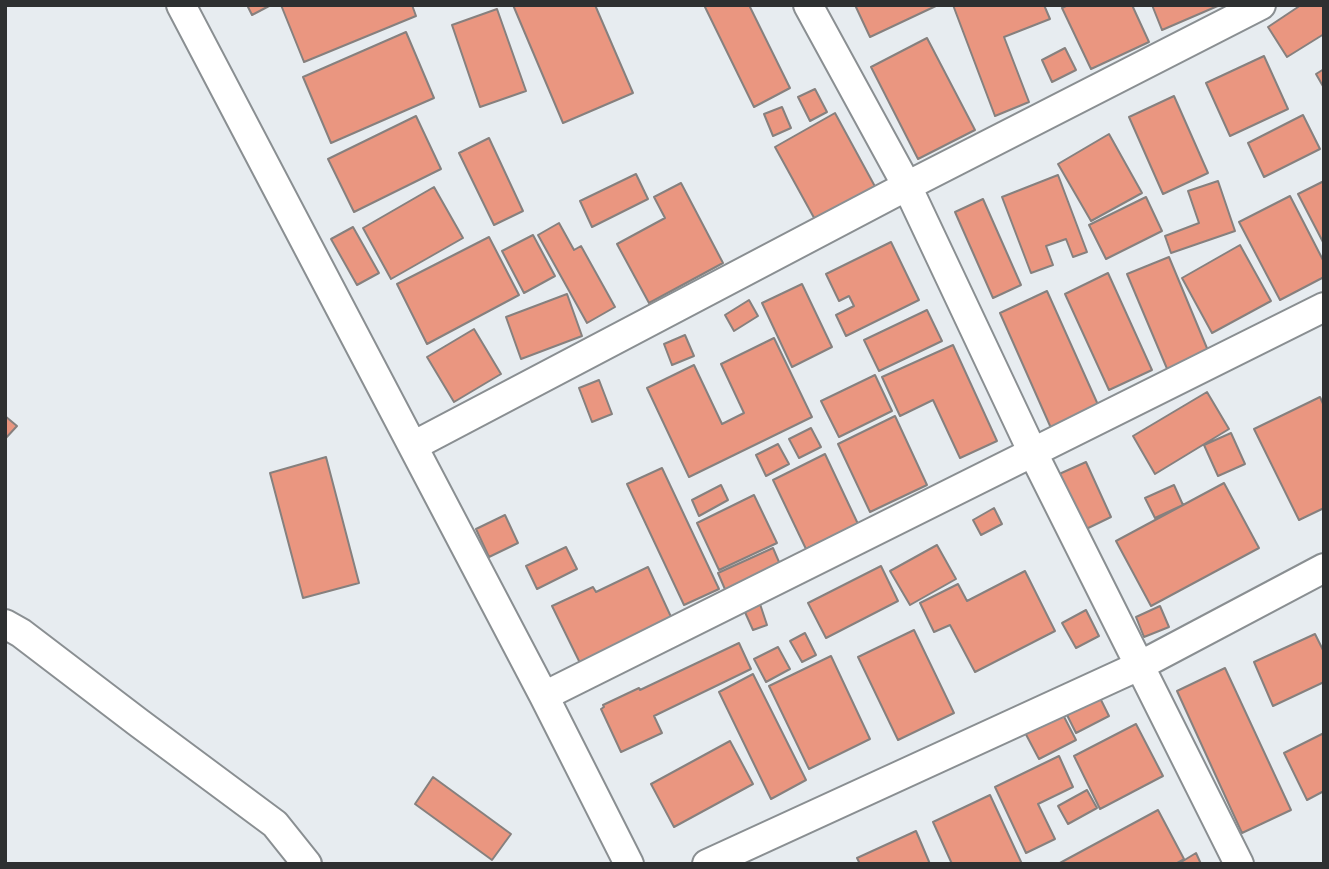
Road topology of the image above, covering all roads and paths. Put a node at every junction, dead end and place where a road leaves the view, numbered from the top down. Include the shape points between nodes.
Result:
1 (181, 5) edge
2 (808, 5) edge
3 (1261, 5) edge
4 (907, 186) junction
5 (1324, 307) edge
6 (413, 446) junction
7 (1034, 453) junction
8 (1324, 568) edge
9 (5, 624) edge
10 (1141, 665) junction
11 (544, 696) junction
12 (307, 864) edge
13 (629, 864) edge
14 (707, 864) edge
15 (1239, 864) edge

1 - 6 street
2 - 4 street
3 - 4 street
4 - 6 street
4 - 7 street
5 - 7 street
6 - 11 street
7 - 10 street
7 - 11 street
8 - 10 street
9 - 12 street via 275,824
10 - 14 street
10 - 15 street
11 - 13 street

